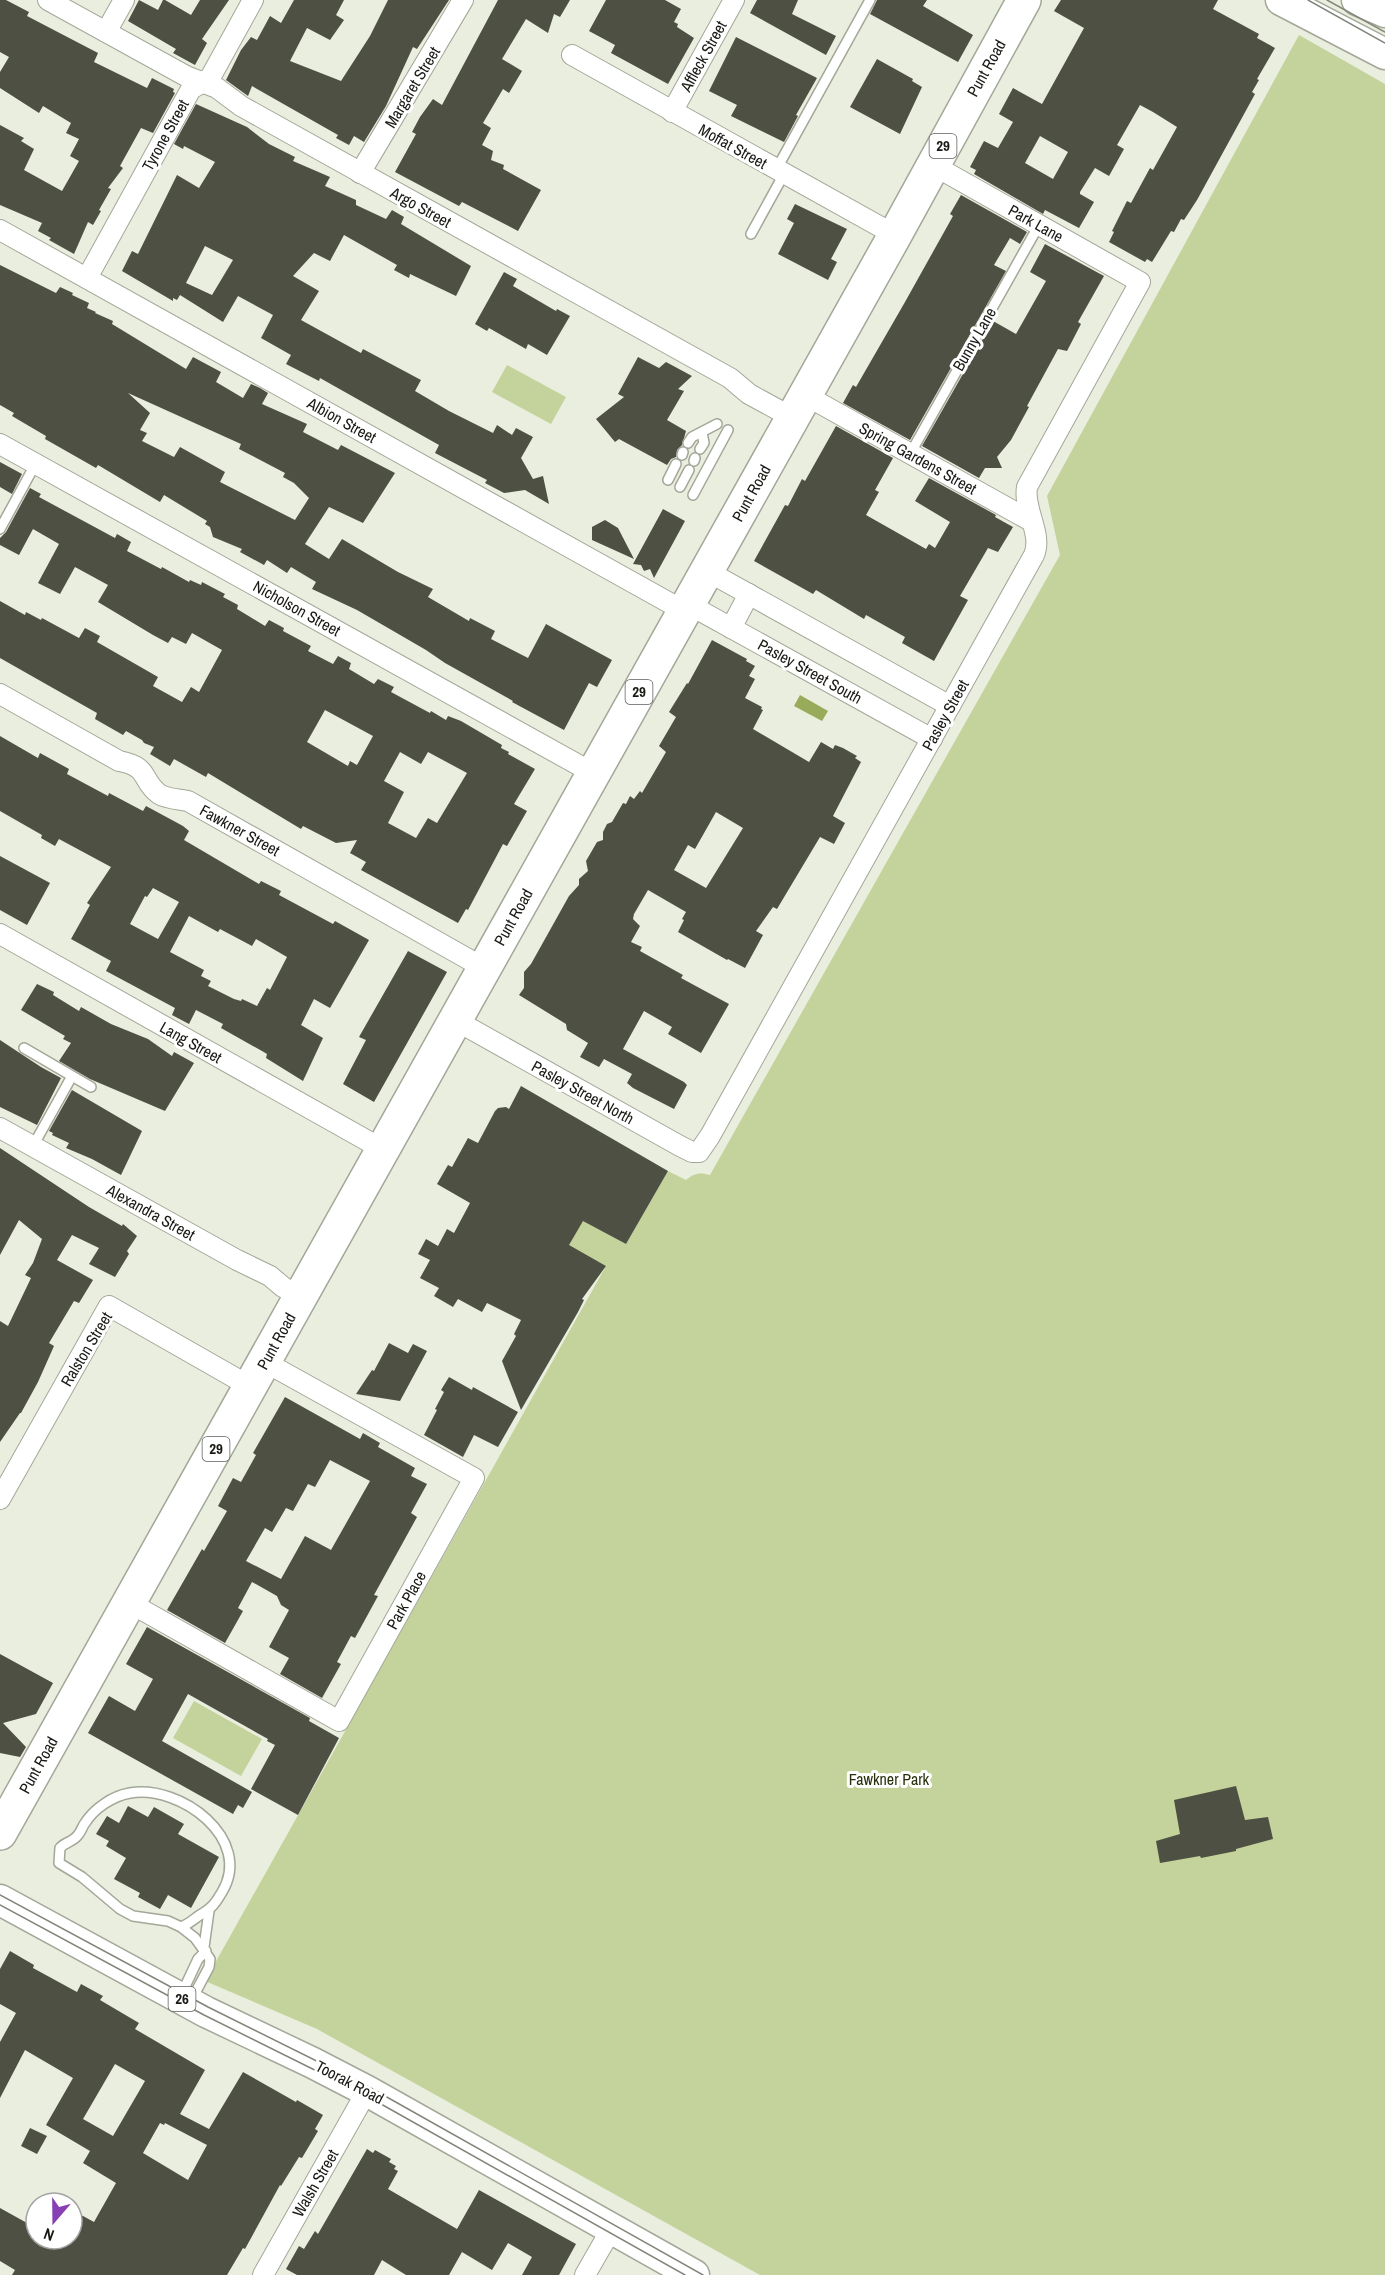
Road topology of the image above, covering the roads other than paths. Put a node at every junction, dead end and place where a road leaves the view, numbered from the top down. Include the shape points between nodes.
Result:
1 (48, 0) edge
2 (124, 0) edge
3 (253, 0) edge
4 (463, 0) edge
5 (734, 0) edge
6 (870, 0) edge
7 (1023, 0) edge
8 (1281, 0) edge
9 (1357, 0) edge
10 (1385, 12) edge
11 (106, 32) junction
12 (1385, 54) edge
13 (572, 55) dead end
14 (203, 82) junction
15 (672, 112) junction
16 (933, 165) junction
17 (780, 172) junction
18 (360, 173) junction
19 (1039, 225) junction
20 (0, 230) edge
21 (751, 234) dead end
22 (895, 235) junction
23 (87, 278) junction
24 (1140, 282) joint
25 (799, 407) junction
26 (717, 424) dead end
27 (728, 430) dead end
28 (702, 433) junction
29 (0, 444) edge
30 (700, 449) dead end
31 (684, 450) dead end
32 (910, 454) junction
33 (36, 463) junction
34 (676, 464) dead end
35 (689, 470) dead end
36 (668, 480) dead end
37 (680, 487) dead end
38 (693, 495) dead end
39 (1032, 521) junction
40 (0, 530) edge
41 (707, 571) junction
42 (749, 594) junction
43 (686, 608) junction
44 (731, 628) junction
45 (0, 694) edge
46 (950, 706) junction
47 (932, 739) junction
48 (593, 773) junction
49 (0, 934) edge
50 (484, 968) junction
51 (455, 1020) junction
52 (24, 1048) dead end
53 (72, 1076) junction
54 (91, 1087) dead end
55 (0, 1128) edge
56 (708, 1140) joint
57 (33, 1146) junction
58 (382, 1149) junction
59 (301, 1297) junction
60 (258, 1375) junction
61 (0, 1499) edge
62 (130, 1603) junction
63 (0, 1833) edge
64 (0, 1900) edge
65 (209, 1911) junction
66 (181, 1927) junction
67 (205, 1949) junction
68 (185, 2001) junction
69 (367, 2091) junction
70 (612, 2228) junction
71 (263, 2275) edge
72 (585, 2275) edge
73 (694, 2275) edge

1 - 11 street, Argo Street
2 - 11 street
3 - 14 street, Tyrone Street via 210,78
4 - 18 street, Margaret Street
5 - 15 street, Affleck Street
6 - 17 lane
7 - 16 highway, Punt Road / 29
8 - 12 main road
9 - 10 main road
11 - 14 street, Argo Street
13 - 15 street, Moffat Street
14 - 18 street, Argo Street
14 - 23 street, Tyrone Street via 191,89
15 - 17 street, Moffat Street
16 - 19 street, Park Lane
16 - 22 highway, Punt Road / 29
17 - 21 lane
17 - 22 street, Moffat Street
18 - 25 street, Argo Street via 730,378 749,394
19 - 24 street, Park Lane
19 - 32 lane, Bunny Lane
20 - 23 street, Albion Street
22 - 25 highway, Punt Road / 29
23 - 43 street, Albion Street
24 - 39 street, Pasley Street via 1027,487 1025,495
25 - 32 street, Spring Gardens Street
25 - 41 highway, Punt Road / 29
26 - 28 lane
27 - 38 lane
28 - 30 lane via 704,443
28 - 31 lane via 692,437
29 - 33 street, Nicholson Street
32 - 39 street, Spring Gardens Street
33 - 40 lane
33 - 48 street, Nicholson Street
34 - 36 lane
35 - 37 lane
39 - 46 street, Pasley Street via 1037,545 1034,555
41 - 42 street
41 - 43 highway, Punt Road / 29
42 - 44 street
42 - 46 street
43 - 44 street, Pasley Street South
43 - 48 highway, Punt Road / 29
44 - 47 street, Pasley Street South
45 - 50 street, Fawkner Street via 119,761 141,769 166,798 188,801
46 - 47 street, Pasley Street
47 - 56 street, Pasley Street
48 - 50 highway, Punt Road / 29
49 - 58 street, Lang Street
50 - 51 highway, Punt Road / 29
51 - 56 street, Pasley Street North via 689,1150 699,1152
51 - 58 highway, Punt Road / 29
52 - 53 lane
53 - 54 lane
53 - 57 lane
55 - 57 street, Alexandra Street
57 - 59 street, Alexandra Street via 270,1276
58 - 59 highway, Punt Road / 29
59 - 60 highway, Punt Road / 29
60 - 61 street, Ralston Street via 109,1306
60 - 62 highway, Punt Road / 29
60 - 62 street, Park Place via 474,1478 339,1721
62 - 63 highway, Punt Road / 29
64 - 68 main road, Toorak Road / 26
65 - 66 lane
65 - 66 lane via 230,1872 230,1855 210,1822 179,1802 147,1792 129,1793 100,1807 78,1835 60,1848 59,1863 133,1916
65 - 67 lane
66 - 67 lane
67 - 68 lane via 209,1967
68 - 69 main road, Toorak Road / 26
69 - 70 main road, Toorak Road / 26
69 - 71 street, Walsh Street
70 - 72 street
70 - 73 main road, Toorak Road / 26

